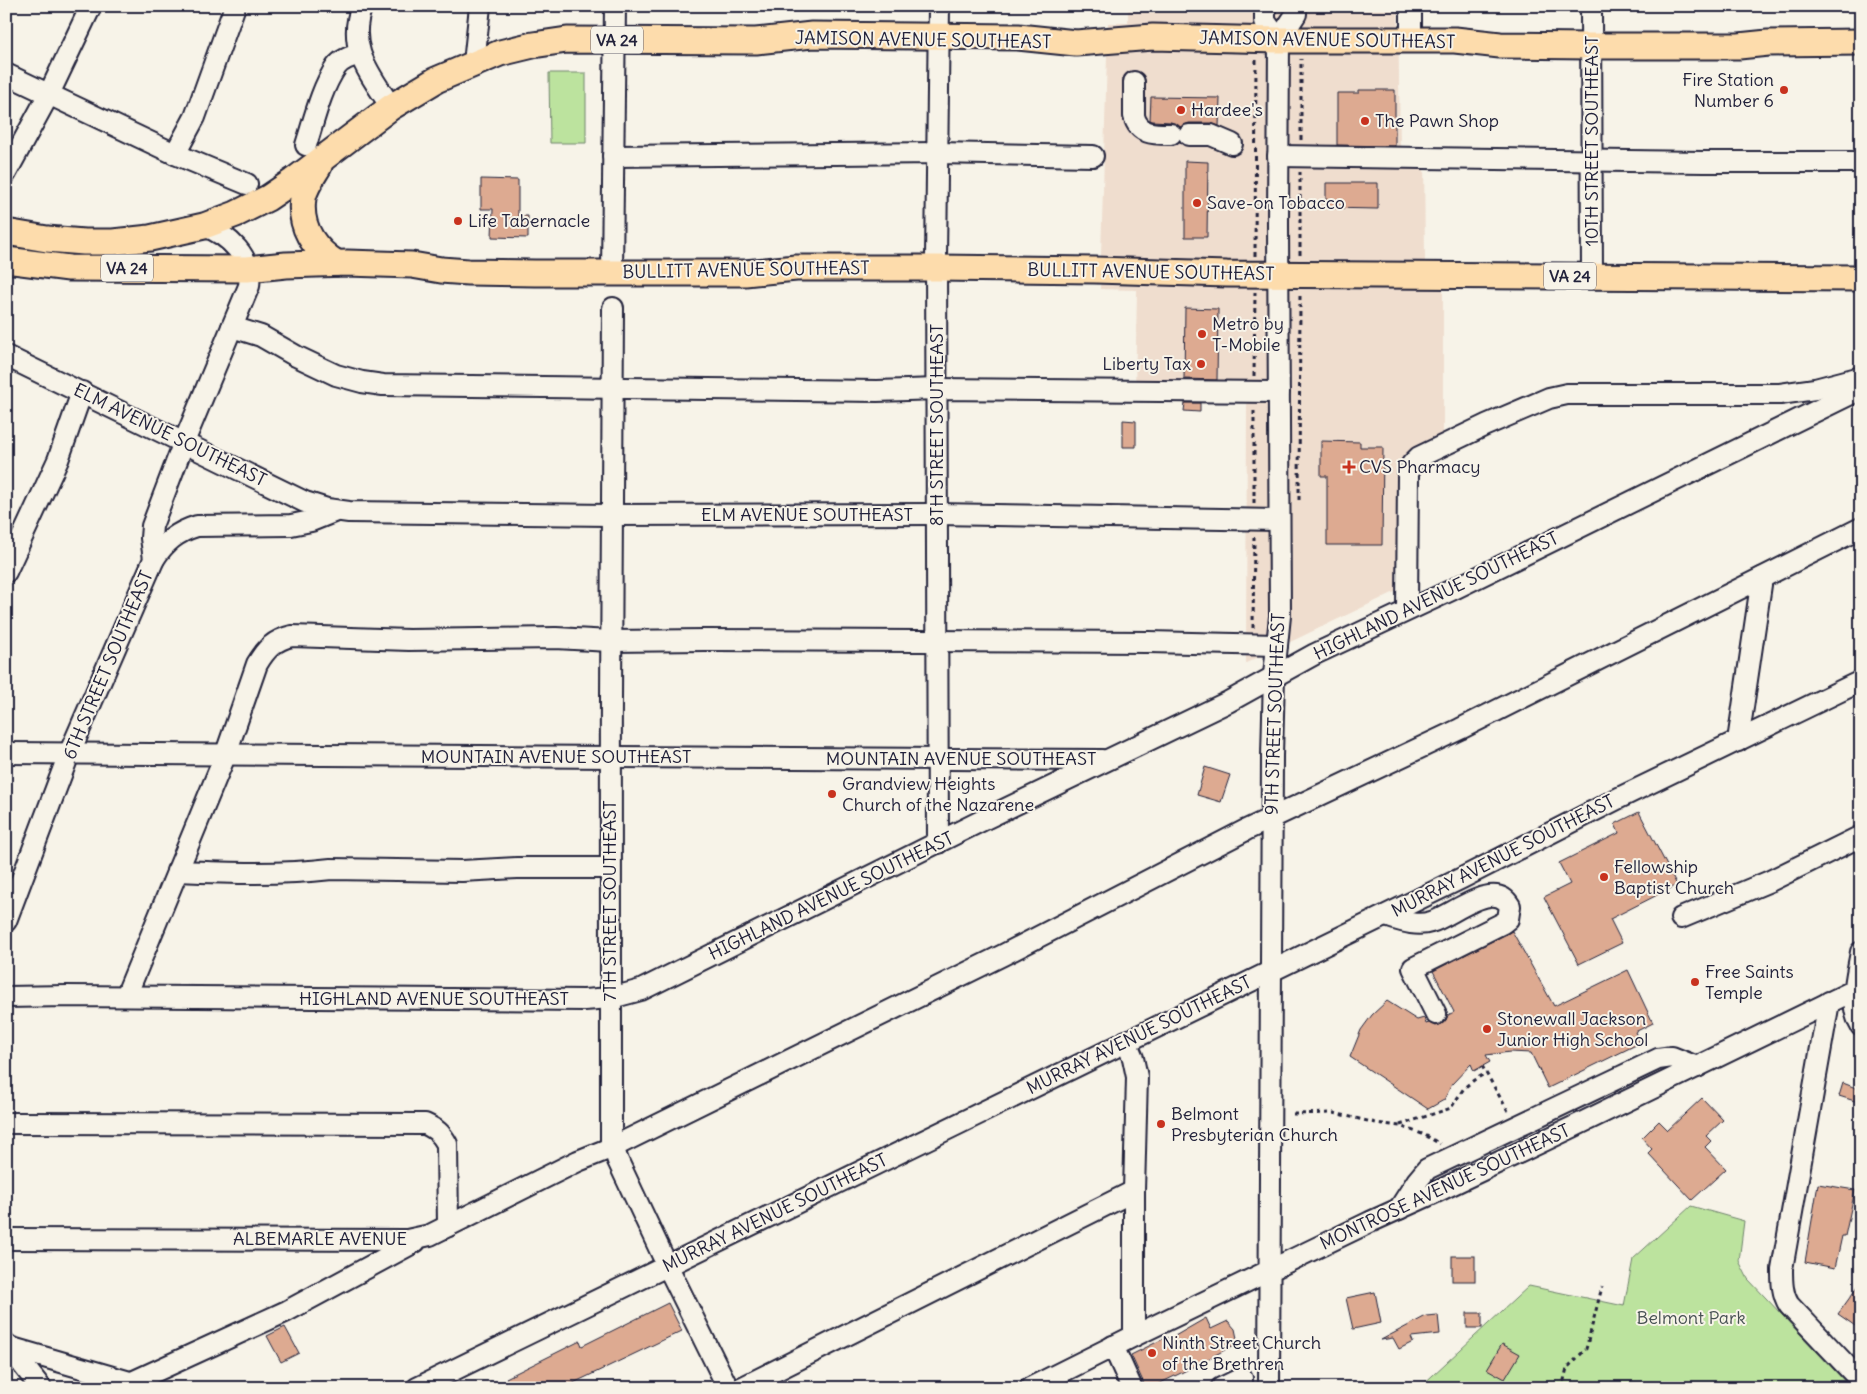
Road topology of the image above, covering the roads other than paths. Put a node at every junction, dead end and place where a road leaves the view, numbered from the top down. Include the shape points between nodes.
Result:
1 (91, 6) edge
2 (235, 6) edge
3 (362, 6) edge
4 (480, 6) edge
5 (615, 6) edge
6 (939, 6) edge
7 (1265, 6) edge
8 (1296, 6) edge
9 (1411, 6) edge
10 (1591, 6) edge
11 (939, 37) junction
12 (1411, 39) junction
13 (615, 40) junction
14 (1279, 40) junction
15 (1861, 42) edge
16 (1590, 46) junction
17 (360, 54) junction
18 (474, 63) junction
19 (6, 74) edge
20 (1134, 82) dead end
21 (49, 94) junction
22 (391, 107) junction
23 (1232, 144) dead end
24 (315, 151) junction
25 (938, 153) junction
26 (175, 154) junction
27 (614, 156) junction
28 (1093, 156) dead end
29 (1278, 156) junction
30 (1592, 161) junction
31 (1861, 162) edge
32 (6, 173) edge
33 (247, 184) dead end
34 (204, 226) junction
35 (6, 232) edge
36 (6, 260) edge
37 (336, 263) junction
38 (936, 268) junction
39 (247, 269) junction
40 (441, 270) junction
41 (612, 272) junction
42 (1278, 274) junction
43 (1592, 276) junction
44 (1861, 278) edge
45 (613, 308) dead end
46 (232, 327) junction
47 (6, 356) edge
48 (1861, 377) edge
49 (612, 387) junction
50 (937, 389) junction
51 (1861, 389) edge
52 (82, 392) junction
53 (1279, 392) junction
54 (184, 442) junction
55 (336, 511) junction
56 (937, 514) junction
57 (610, 515) junction
58 (1279, 520) junction
59 (1861, 528) edge
60 (154, 559) junction
61 (6, 572) edge
62 (1762, 578) junction
63 (1407, 610) junction
64 (610, 641) junction
65 (938, 642) junction
66 (1277, 645) junction
67 (1274, 676) junction
68 (1861, 681) edge
69 (1738, 742) junction
70 (6, 753) edge
71 (69, 754) junction
72 (225, 756) junction
73 (609, 757) junction
74 (937, 759) junction
75 (1106, 760) junction
76 (1271, 819) junction
77 (1861, 836) edge
78 (938, 843) junction
79 (610, 868) junction
80 (177, 871) junction
81 (1385, 916) junction
82 (1681, 918) dead end
83 (6, 921) edge
84 (1861, 952) edge
85 (1272, 970) junction
86 (1858, 988) edge
87 (126, 996) junction
88 (6, 997) edge
89 (611, 998) junction
90 (1829, 1002) junction
91 (1436, 1014) dead end
92 (1861, 1026) edge
93 (1126, 1042) junction
94 (6, 1123) edge
95 (613, 1147) junction
96 (1134, 1191) junction
97 (448, 1226) junction
98 (423, 1238) junction
99 (6, 1239) edge
100 (667, 1265) junction
101 (1270, 1271) junction
102 (1134, 1336) junction
103 (8, 1345) edge
104 (1113, 1346) junction
105 (1861, 1381) edge
106 (134, 1386) edge
107 (41, 1388) edge
108 (417, 1388) edge
109 (728, 1388) edge
110 (741, 1388) edge
111 (1030, 1388) edge
112 (1132, 1388) edge
113 (1221, 1388) edge
114 (1242, 1388) edge
115 (1269, 1388) edge

1 - 21 street
2 - 26 street via 195,117
3 - 17 street via 356,33
4 - 18 street
5 - 13 street
6 - 11 street, 8TH STREET SOUTHEAST
7 - 14 street via 1265,21
8 - 14 street via 1296,14
9 - 12 street
10 - 16 street, 10TH STREET SOUTHEAST
11 - 13 main road, JAMISON AVENUE SOUTHEAST / VA 24 via 812,35 756,41
11 - 14 main road, JAMISON AVENUE SOUTHEAST / VA 24 via 1018,37 1076,43 1153,37
11 - 25 street, 8TH STREET SOUTHEAST
12 - 14 main road, JAMISON AVENUE SOUTHEAST / VA 24
12 - 16 main road, JAMISON AVENUE SOUTHEAST / VA 24 via 1500,45
13 - 18 main road, JAMISON AVENUE SOUTHEAST / VA 24 via 567,40 533,45
13 - 27 street
14 - 29 street, 9TH STREET SOUTHEAST
15 - 16 main road, JAMISON AVENUE SOUTHEAST / VA 24
16 - 30 street, 10TH STREET SOUTHEAST
17 - 22 street
17 - 24 street via 344,60 336,68 325,90
18 - 22 main road, JAMISON AVENUE SOUTHEAST / VA 24 via 436,80
19 - 21 street
20 - 23 street via 1135,122 1145,132 1211,135
21 - 26 street
21 - 32 street
22 - 24 main road, JAMISON AVENUE SOUTHEAST / VA 24
24 - 34 main road, JAMISON AVENUE SOUTHEAST / VA 24 via 268,198
24 - 37 main road via 303,197 306,228 318,250
25 - 27 street
25 - 28 street
25 - 38 street, 8TH STREET SOUTHEAST
26 - 33 street
27 - 41 street
29 - 30 street
29 - 42 street, 9TH STREET SOUTHEAST
30 - 31 street
30 - 43 street, 10TH STREET SOUTHEAST
34 - 35 main road, JAMISON AVENUE SOUTHEAST / VA 24 via 113,242 47,239
34 - 39 street via 228,238 238,249
36 - 39 main road, VA 24 via 70,268
37 - 39 main road, BULLITT AVENUE SOUTHEAST / VA 24
37 - 40 main road, BULLITT AVENUE SOUTHEAST / VA 24 via 412,265
38 - 41 main road, BULLITT AVENUE SOUTHEAST / VA 24 via 796,268 745,273
38 - 42 main road, BULLITT AVENUE SOUTHEAST / VA 24
38 - 50 street, 8TH STREET SOUTHEAST
39 - 40 main road, BULLITT AVENUE SOUTHEAST / VA 24 via 269,274 403,276
39 - 46 street, 6TH STREET SOUTHEAST via 249,286
40 - 41 main road, BULLITT AVENUE SOUTHEAST / VA 24 via 536,274
42 - 43 main road, BULLITT AVENUE SOUTHEAST / VA 24
42 - 53 street, 9TH STREET SOUTHEAST
43 - 44 main road, BULLITT AVENUE SOUTHEAST / VA 24
45 - 49 street, 7TH STREET SOUTHEAST
46 - 49 street via 261,336 336,375 362,382 382,385
46 - 54 street, 6TH STREET SOUTHEAST
47 - 52 street, ELM AVENUE SOUTHEAST
48 - 63 street via 1780,394 1567,394 1549,398 1419,457 1408,474
49 - 50 street
49 - 57 street, 7TH STREET SOUTHEAST
50 - 53 street
50 - 56 street, 8TH STREET SOUTHEAST
51 - 63 street, HIGHLAND AVENUE SOUTHEAST
52 - 54 street, ELM AVENUE SOUTHEAST
52 - 61 street via 58,460
53 - 58 street, 9TH STREET SOUTHEAST
54 - 55 street, ELM AVENUE SOUTHEAST via 305,502
54 - 60 street, 6TH STREET SOUTHEAST via 152,526
55 - 57 street, ELM AVENUE SOUTHEAST
55 - 60 street, ELM AVENUE SOUTHEAST via 291,525 197,526 173,536
56 - 57 street, ELM AVENUE SOUTHEAST
56 - 58 street, ELM AVENUE SOUTHEAST
56 - 65 street, 8TH STREET SOUTHEAST
57 - 64 street, 7TH STREET SOUTHEAST
58 - 66 street, 9TH STREET SOUTHEAST via 1280,616
59 - 62 street, ALBEMARLE AVENUE
60 - 71 street, 6TH STREET SOUTHEAST
62 - 69 street
62 - 76 street, ALBEMARLE AVENUE
63 - 67 street, HIGHLAND AVENUE SOUTHEAST
64 - 65 street
64 - 72 street via 556,638 282,638 262,654 257,664
64 - 73 street, 7TH STREET SOUTHEAST
65 - 66 street
65 - 74 street, 8TH STREET SOUTHEAST
66 - 67 street, 9TH STREET SOUTHEAST
67 - 75 street, HIGHLAND AVENUE SOUTHEAST via 1228,702
67 - 76 street, 9TH STREET SOUTHEAST
68 - 69 street, MURRAY AVENUE SOUTHEAST
69 - 81 street, MURRAY AVENUE SOUTHEAST
70 - 71 street, MOUNTAIN AVENUE SOUTHEAST
71 - 72 street, MOUNTAIN AVENUE SOUTHEAST
71 - 83 street, 6TH STREET SOUTHEAST
72 - 73 street, MOUNTAIN AVENUE SOUTHEAST
72 - 80 street
73 - 74 street, MOUNTAIN AVENUE SOUTHEAST
73 - 79 street, 7TH STREET SOUTHEAST
74 - 75 street, MOUNTAIN AVENUE SOUTHEAST
74 - 78 street, 8TH STREET SOUTHEAST
75 - 78 street, HIGHLAND AVENUE SOUTHEAST
76 - 85 street, 9TH STREET SOUTHEAST
76 - 95 street, ALBEMARLE AVENUE via 1004,955
77 - 82 street via 1770,881
78 - 89 street, HIGHLAND AVENUE SOUTHEAST via 642,990
79 - 80 street
79 - 89 street, 7TH STREET SOUTHEAST
80 - 87 street
81 - 85 street, MURRAY AVENUE SOUTHEAST
81 - 91 street via 1418,924 1431,922 1488,895 1502,896 1510,906 1508,919 1503,923 1413,968
84 - 86 street
85 - 93 street, MURRAY AVENUE SOUTHEAST
85 - 101 street, 9TH STREET SOUTHEAST
86 - 90 street, MONTROSE AVENUE SOUTHEAST
86 - 92 street via 1853,1005
87 - 88 street, HIGHLAND AVENUE SOUTHEAST
87 - 89 street, HIGHLAND AVENUE SOUTHEAST via 472,1000
89 - 95 street, 7TH STREET SOUTHEAST
90 - 101 street, MONTROSE AVENUE SOUTHEAST
90 - 105 street via 1782,1283 1789,1305
93 - 96 street via 1137,1077
93 - 100 street, MURRAY AVENUE SOUTHEAST
94 - 97 street via 425,1124 442,1134 446,1144
95 - 97 street, ALBEMARLE AVENUE
95 - 100 street, 7TH STREET SOUTHEAST
96 - 102 street
96 - 110 street
97 - 98 street, ALBEMARLE AVENUE
98 - 99 street, ALBEMARLE AVENUE
98 - 106 street via 287,1311
100 - 108 street, MURRAY AVENUE SOUTHEAST
100 - 109 street, 7TH STREET SOUTHEAST
101 - 102 street, MONTROSE AVENUE SOUTHEAST
101 - 115 street, 9TH STREET SOUTHEAST
102 - 104 street, MONTROSE AVENUE SOUTHEAST
103 - 106 street
103 - 107 street
104 - 111 street, MONTROSE AVENUE SOUTHEAST
104 - 112 street
113 - 114 street via 1242,1378

